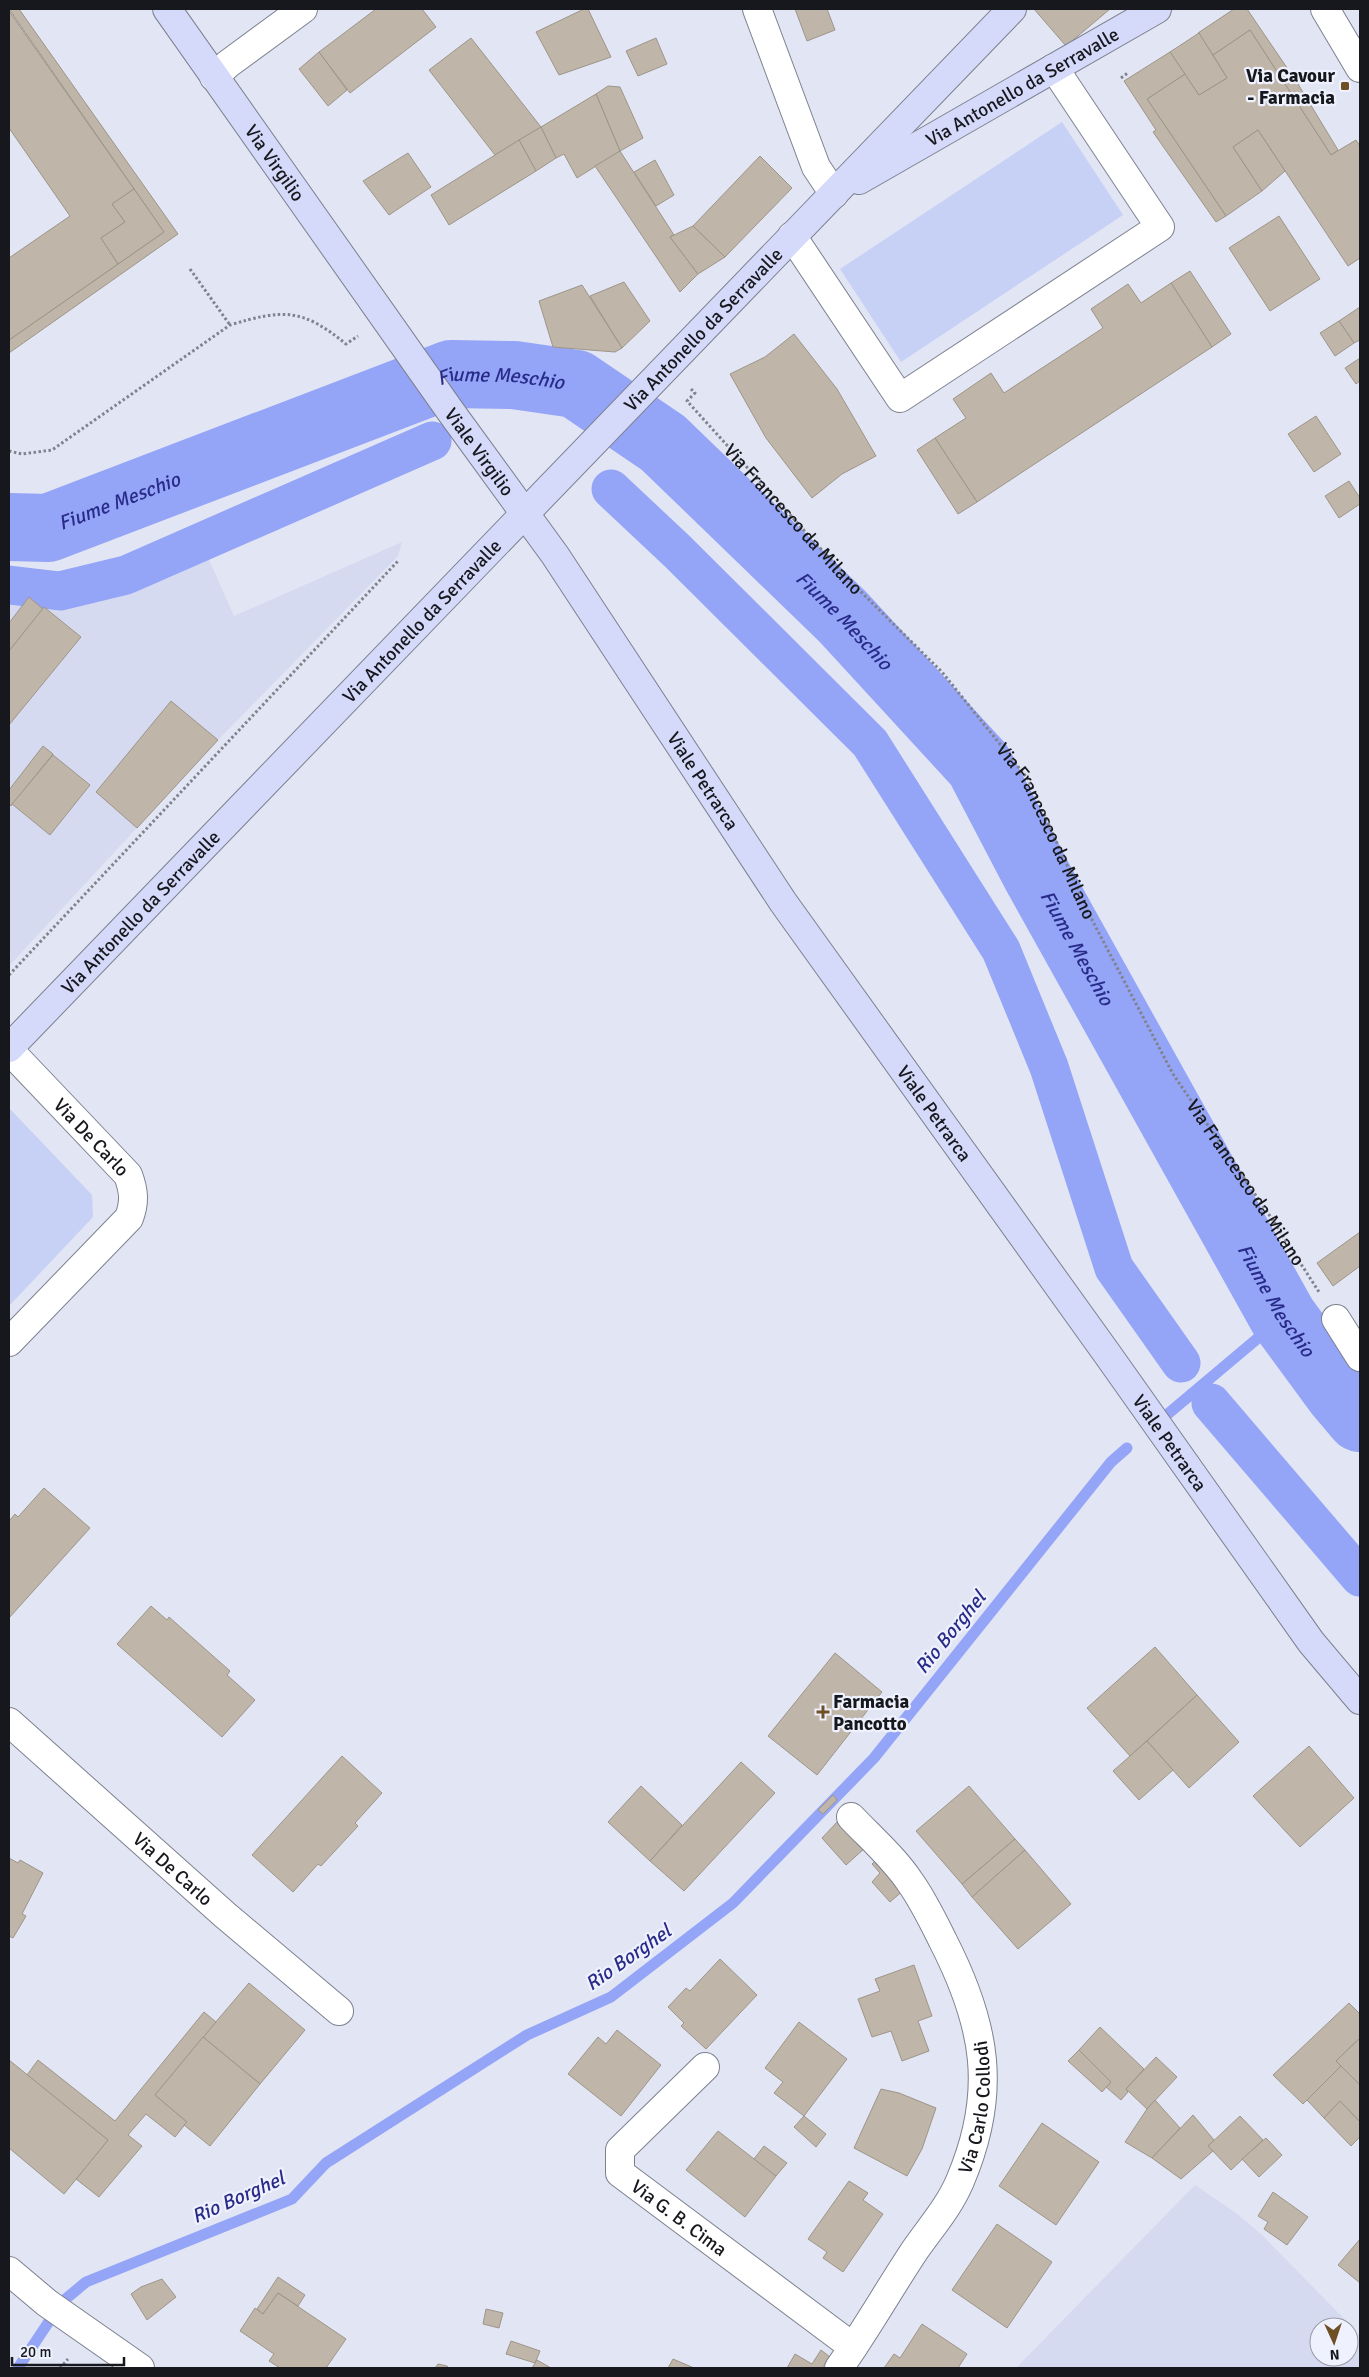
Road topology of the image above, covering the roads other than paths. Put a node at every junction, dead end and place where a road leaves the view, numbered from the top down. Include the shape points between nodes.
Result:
1 (167, 9) edge
2 (303, 9) edge
3 (757, 9) edge
4 (1012, 9) edge
5 (1158, 9) edge
6 (1325, 9) edge
7 (1054, 68) junction
8 (1360, 68) edge
9 (214, 77) junction
10 (834, 194) junction
11 (792, 236) junction
12 (389, 324) joint
13 (525, 513) junction
14 (9, 1049) edge
15 (1336, 1320) road end
16 (9, 1342) edge
17 (1360, 1357) edge
18 (1360, 1700) edge
19 (9, 1722) edge
20 (851, 1817) dead end
21 (340, 2011) dead end
22 (705, 2067) dead end
23 (9, 2271) edge
24 (846, 2358) edge
25 (140, 2368) edge

1 - 9 street, Via Virgilio
2 - 9 street
3 - 10 street via 816,167
4 - 10 street, Via Antonello da Serravalle
5 - 7 street, Via Antonello da Serravalle
6 - 8 street
7 - 10 street, Via Antonello da Serravalle
7 - 11 street via 1160,226 900,398
9 - 12 street, Via Virgilio
10 - 11 street, Via Antonello da Serravalle
11 - 13 street, Via Antonello da Serravalle
12 - 13 street, Viale Virgilio
13 - 14 street, Via Antonello da Serravalle
13 - 18 street, Viale Petrarca via 783,902 1311,1642
14 - 16 street, Via De Carlo via 128,1175 134,1204 130,1218
15 - 17 street
19 - 21 street, Via De Carlo via 225,1915
20 - 24 street, Via Carlo Collodi via 910,1881 957,1968 974,2012 985,2081 974,2144 960,2182 943,2213
22 - 24 street, Via G. B. Cima via 620,2150 620,2173
23 - 25 street via 57,2310

